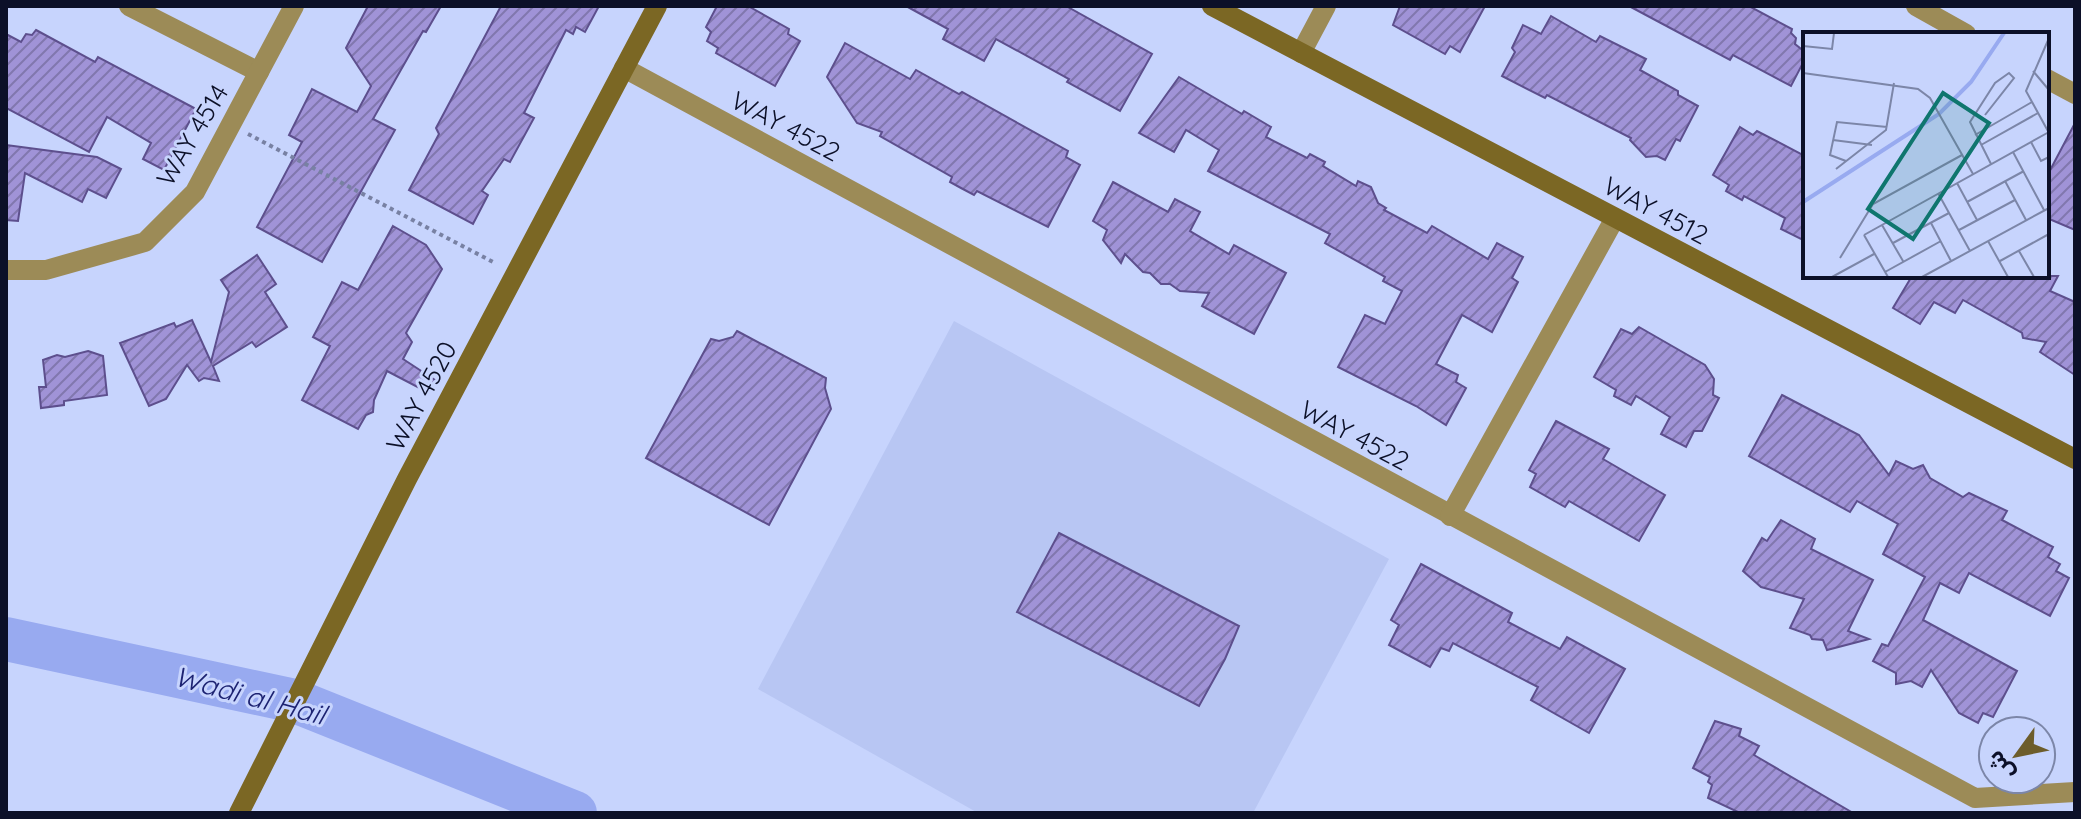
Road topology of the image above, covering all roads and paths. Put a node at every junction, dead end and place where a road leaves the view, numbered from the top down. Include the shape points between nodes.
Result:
1 (129, 6) edge
2 (294, 6) edge
3 (657, 6) edge
4 (1212, 6) edge
5 (1326, 6) edge
6 (1916, 6) edge
7 (1962, 32) edge
8 (1301, 53) junction
9 (624, 68) junction
10 (259, 72) junction
11 (2049, 80) edge
12 (2075, 94) edge
13 (231, 125) junction
14 (1615, 218) junction
15 (6, 270) edge
16 (515, 273) junction
17 (2075, 459) edge
18 (1450, 516) junction
19 (2075, 792) edge
20 (239, 813) edge

1 - 10 street
2 - 10 street, WAY 4514
3 - 9 street, WAY 4520
4 - 8 street, WAY 4512
5 - 8 street
6 - 7 street
8 - 14 street, WAY 4512
9 - 16 street, WAY 4520
9 - 18 street, WAY 4522
10 - 13 street, WAY 4514
11 - 12 street
13 - 15 street, WAY 4514 via 195,192 145,242 46,270
13 - 16 path
14 - 17 street, WAY 4512
14 - 18 street
16 - 20 street, WAY 4520
18 - 19 street, WAY 4522 via 1975,798

